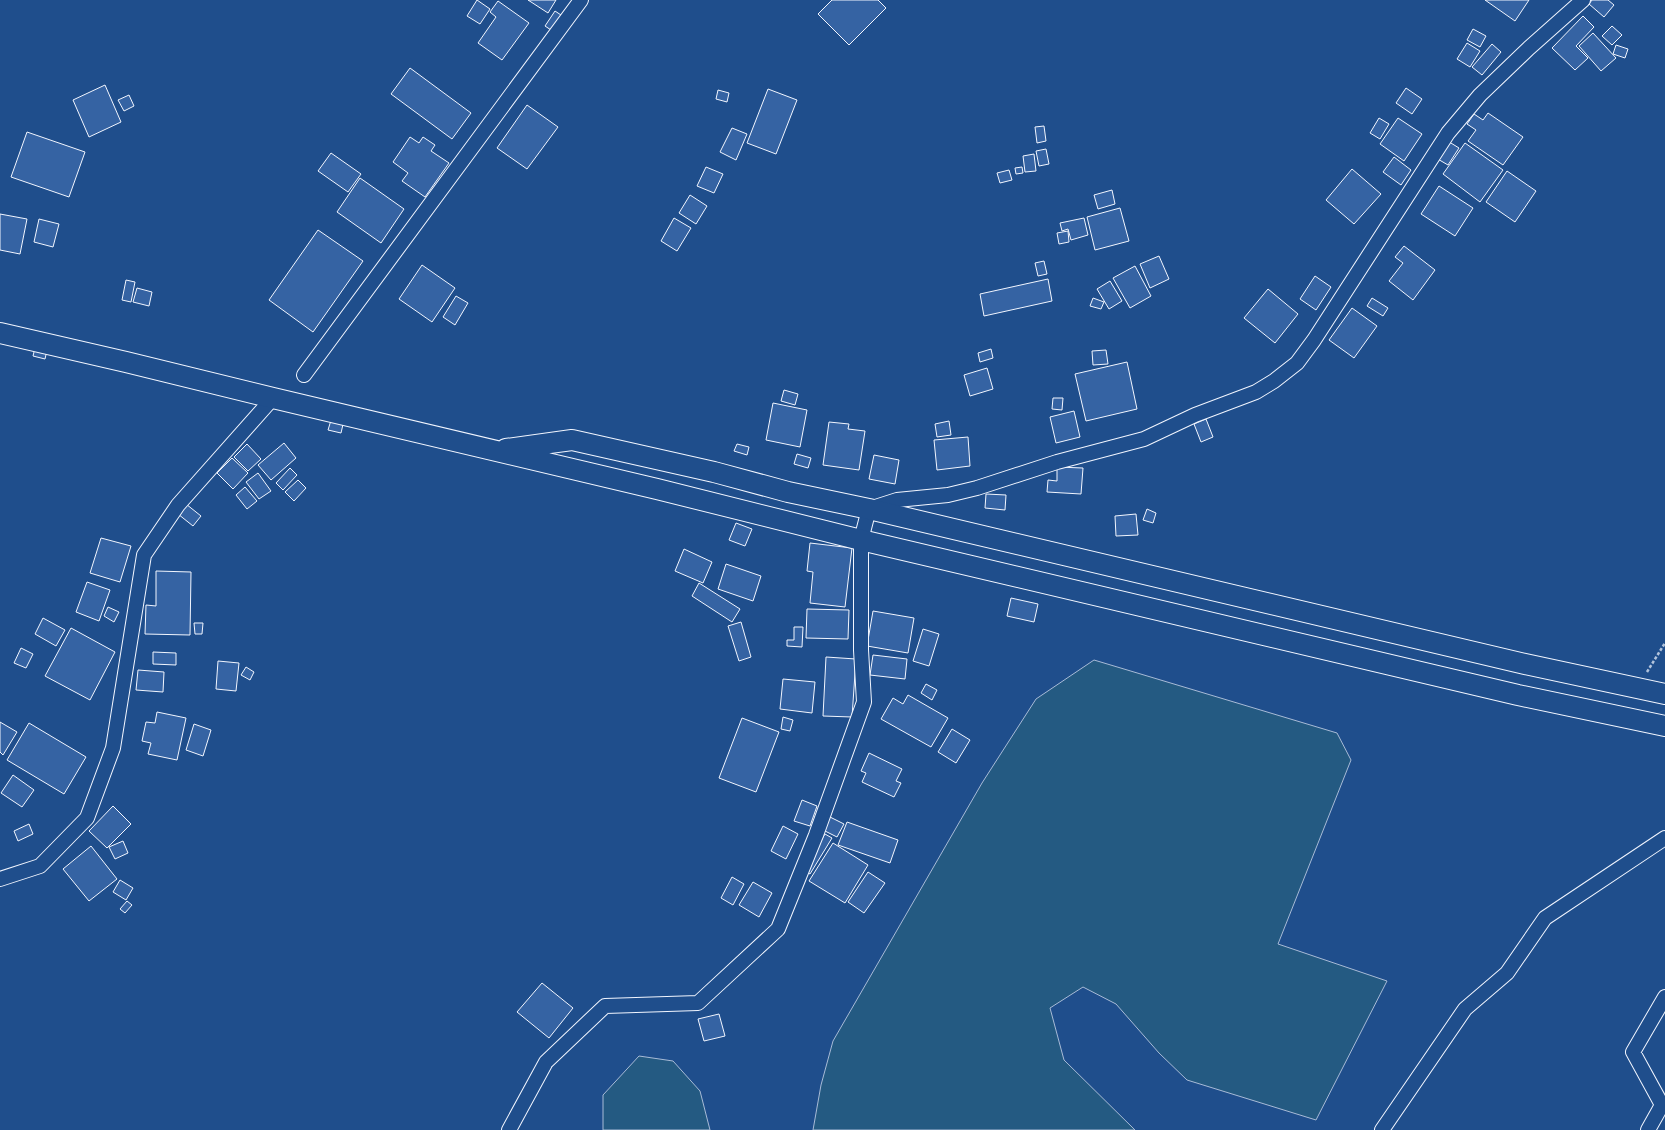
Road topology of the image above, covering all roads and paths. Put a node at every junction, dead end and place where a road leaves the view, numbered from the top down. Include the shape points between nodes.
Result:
1 (581, 0) edge
2 (1583, 0) edge
3 (0, 333) edge
4 (304, 375) dead end
5 (273, 398) junction
6 (494, 451) junction
7 (869, 509) junction
8 (861, 540) junction
9 (1665, 643) edge
10 (1637, 688) junction
11 (1665, 694) edge
12 (1665, 726) edge
13 (1665, 838) edge
14 (0, 879) edge
15 (1665, 997) edge
16 (509, 1130) edge
17 (1382, 1130) edge
18 (1648, 1130) edge

1 - 4 street
2 - 7 street via 1480,95 1448,133 1314,340 1297,363 1274,381 1256,392 1195,415 1144,440 1058,462 977,488 948,495 897,500
3 - 5 main road
5 - 6 main road
5 - 14 street via 178,505 144,556 113,748 87,818 40,866
6 - 7 main road via 572,440
6 - 8 main road
7 - 8 street
7 - 10 main road
8 - 12 main road via 1518,695
8 - 16 street via 861,650 864,702 816,835 778,929 698,1003 605,1006 546,1062
9 - 10 path
10 - 11 main road
13 - 17 street via 1545,918 1507,973 1465,1008
15 - 18 street via 1633,1052 1662,1105

